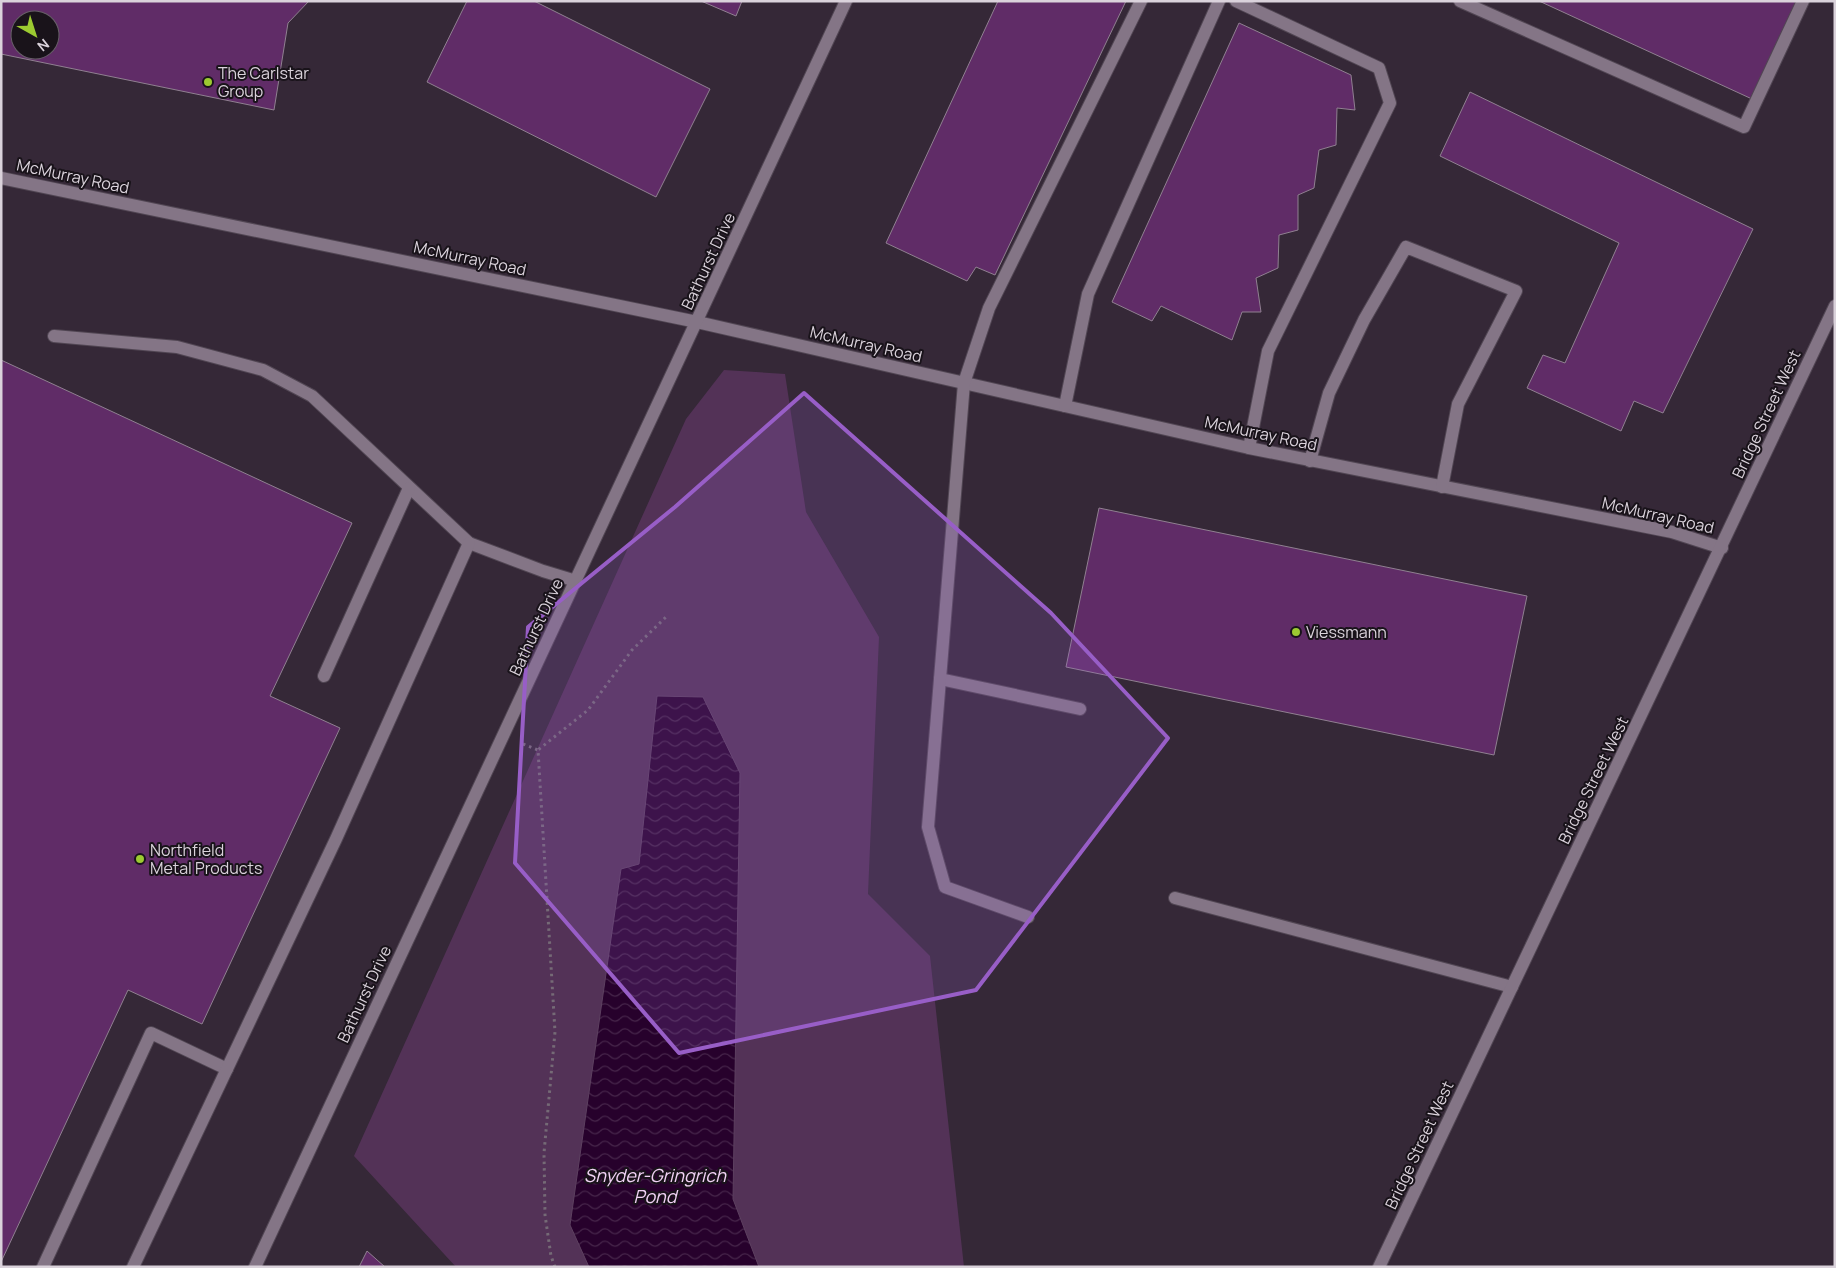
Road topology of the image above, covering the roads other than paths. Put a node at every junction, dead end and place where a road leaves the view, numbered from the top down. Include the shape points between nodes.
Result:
1 (846, 1) edge
2 (1140, 1) edge
3 (1219, 1) edge
4 (1236, 1) edge
5 (1460, 1) edge
6 (1804, 1) edge
7 (1, 178) edge
8 (1835, 306) edge
9 (697, 322) junction
10 (54, 336) dead end
11 (964, 383) junction
12 (1065, 406) junction
13 (1249, 448) junction
14 (1310, 461) junction
15 (1442, 487) junction
16 (409, 488) junction
17 (469, 543) junction
18 (1722, 548) junction
19 (576, 581) junction
20 (324, 676) dead end
21 (940, 679) junction
22 (1080, 709) dead end
23 (1174, 898) dead end
24 (1028, 917) dead end
25 (1512, 987) junction
26 (227, 1069) junction
27 (43, 1267) edge
28 (133, 1267) edge
29 (255, 1267) edge
30 (1379, 1267) edge

1 - 9 street, Bathurst Drive
2 - 11 street via 989,308
3 - 12 street via 1088,294
4 - 13 street via 1379,68 1390,103 1268,350
5 - 6 street via 1744,127
7 - 9 street, McMurray Road
8 - 18 street, Bridge Street West
9 - 11 street, McMurray Road
9 - 19 street, Bathurst Drive
10 - 16 street via 177,347 263,370 312,396
11 - 12 street, McMurray Road
11 - 21 street
12 - 13 street, McMurray Road
13 - 14 street, McMurray Road
14 - 15 street, McMurray Road
14 - 15 street via 1330,393 1364,320 1406,246 1516,291 1458,404
15 - 18 street, McMurray Road via 1672,532
16 - 17 street
16 - 20 street
17 - 19 street
17 - 26 street via 348,812
18 - 25 street, Bridge Street West
19 - 29 street, Bathurst Drive
21 - 22 street
21 - 24 street via 928,826 945,887
23 - 25 street
25 - 30 street, Bridge Street West
26 - 27 street via 151,1033
26 - 28 street

